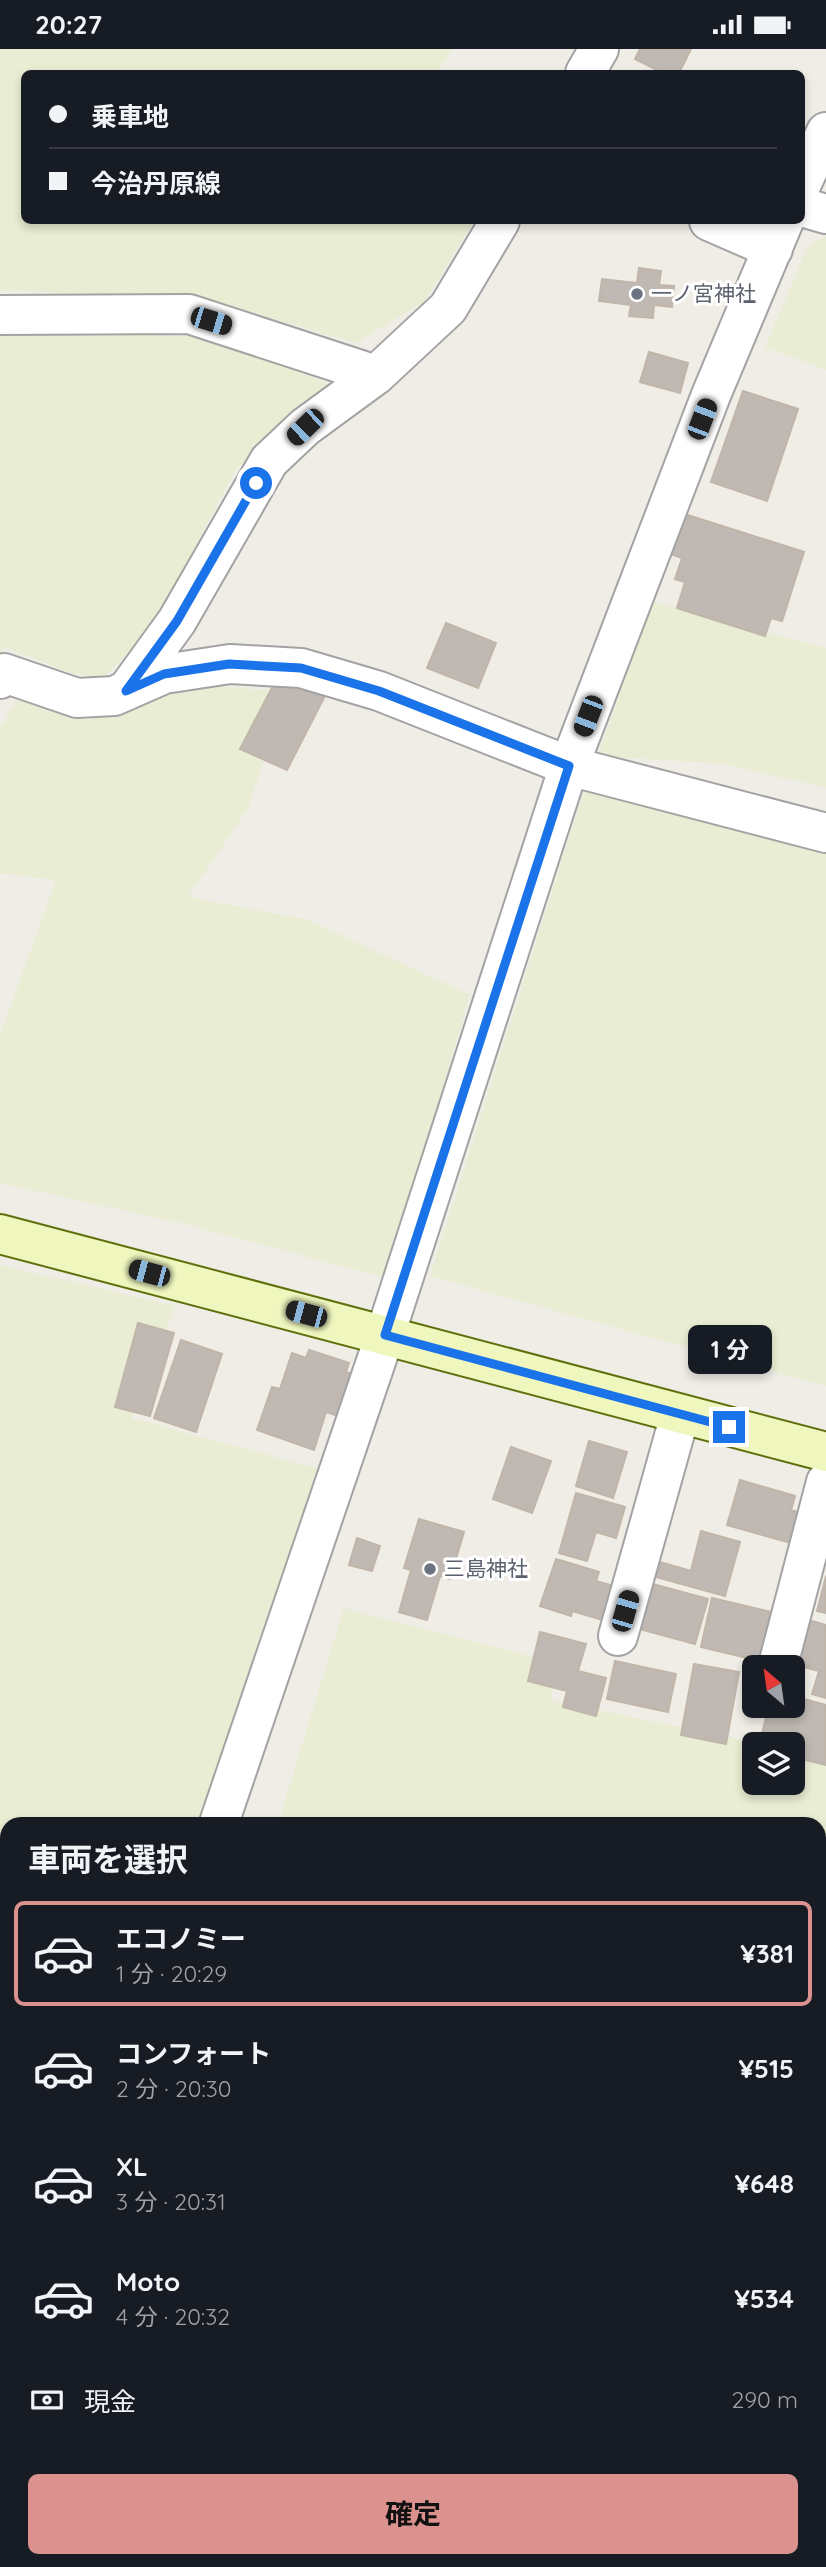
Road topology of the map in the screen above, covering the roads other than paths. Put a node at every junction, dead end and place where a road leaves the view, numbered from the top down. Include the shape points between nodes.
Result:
1 (599, 49) edge
2 (587, 70) edge
3 (826, 132) edge
4 (805, 177) edge
5 (805, 208) edge
6 (826, 214) edge
7 (498, 224) edge
8 (724, 224) edge
9 (779, 235) edge
10 (0, 315) edge
11 (376, 375) junction
12 (0, 679) edge
13 (126, 691) junction
14 (569, 766) junction
15 (826, 833) edge
16 (0, 1234) edge
17 (385, 1335) junction
18 (680, 1415) junction
19 (826, 1452) edge
20 (826, 1482) edge
21 (618, 1636) dead end
22 (781, 1655) edge
23 (221, 1817) edge

1 - 2 street
3 - 4 street
5 - 6 street
7 - 11 street via 448,308
8 - 9 street
9 - 14 street
10 - 11 street via 189,314
11 - 13 street via 305,427 269,461 177,621
12 - 13 street via 4,673 77,698 114,697
13 - 14 street via 164,674 229,664 301,668 379,691
14 - 15 street
14 - 17 street
16 - 17 main road
17 - 18 main road
17 - 23 street
18 - 19 main road
18 - 21 street
20 - 22 street

